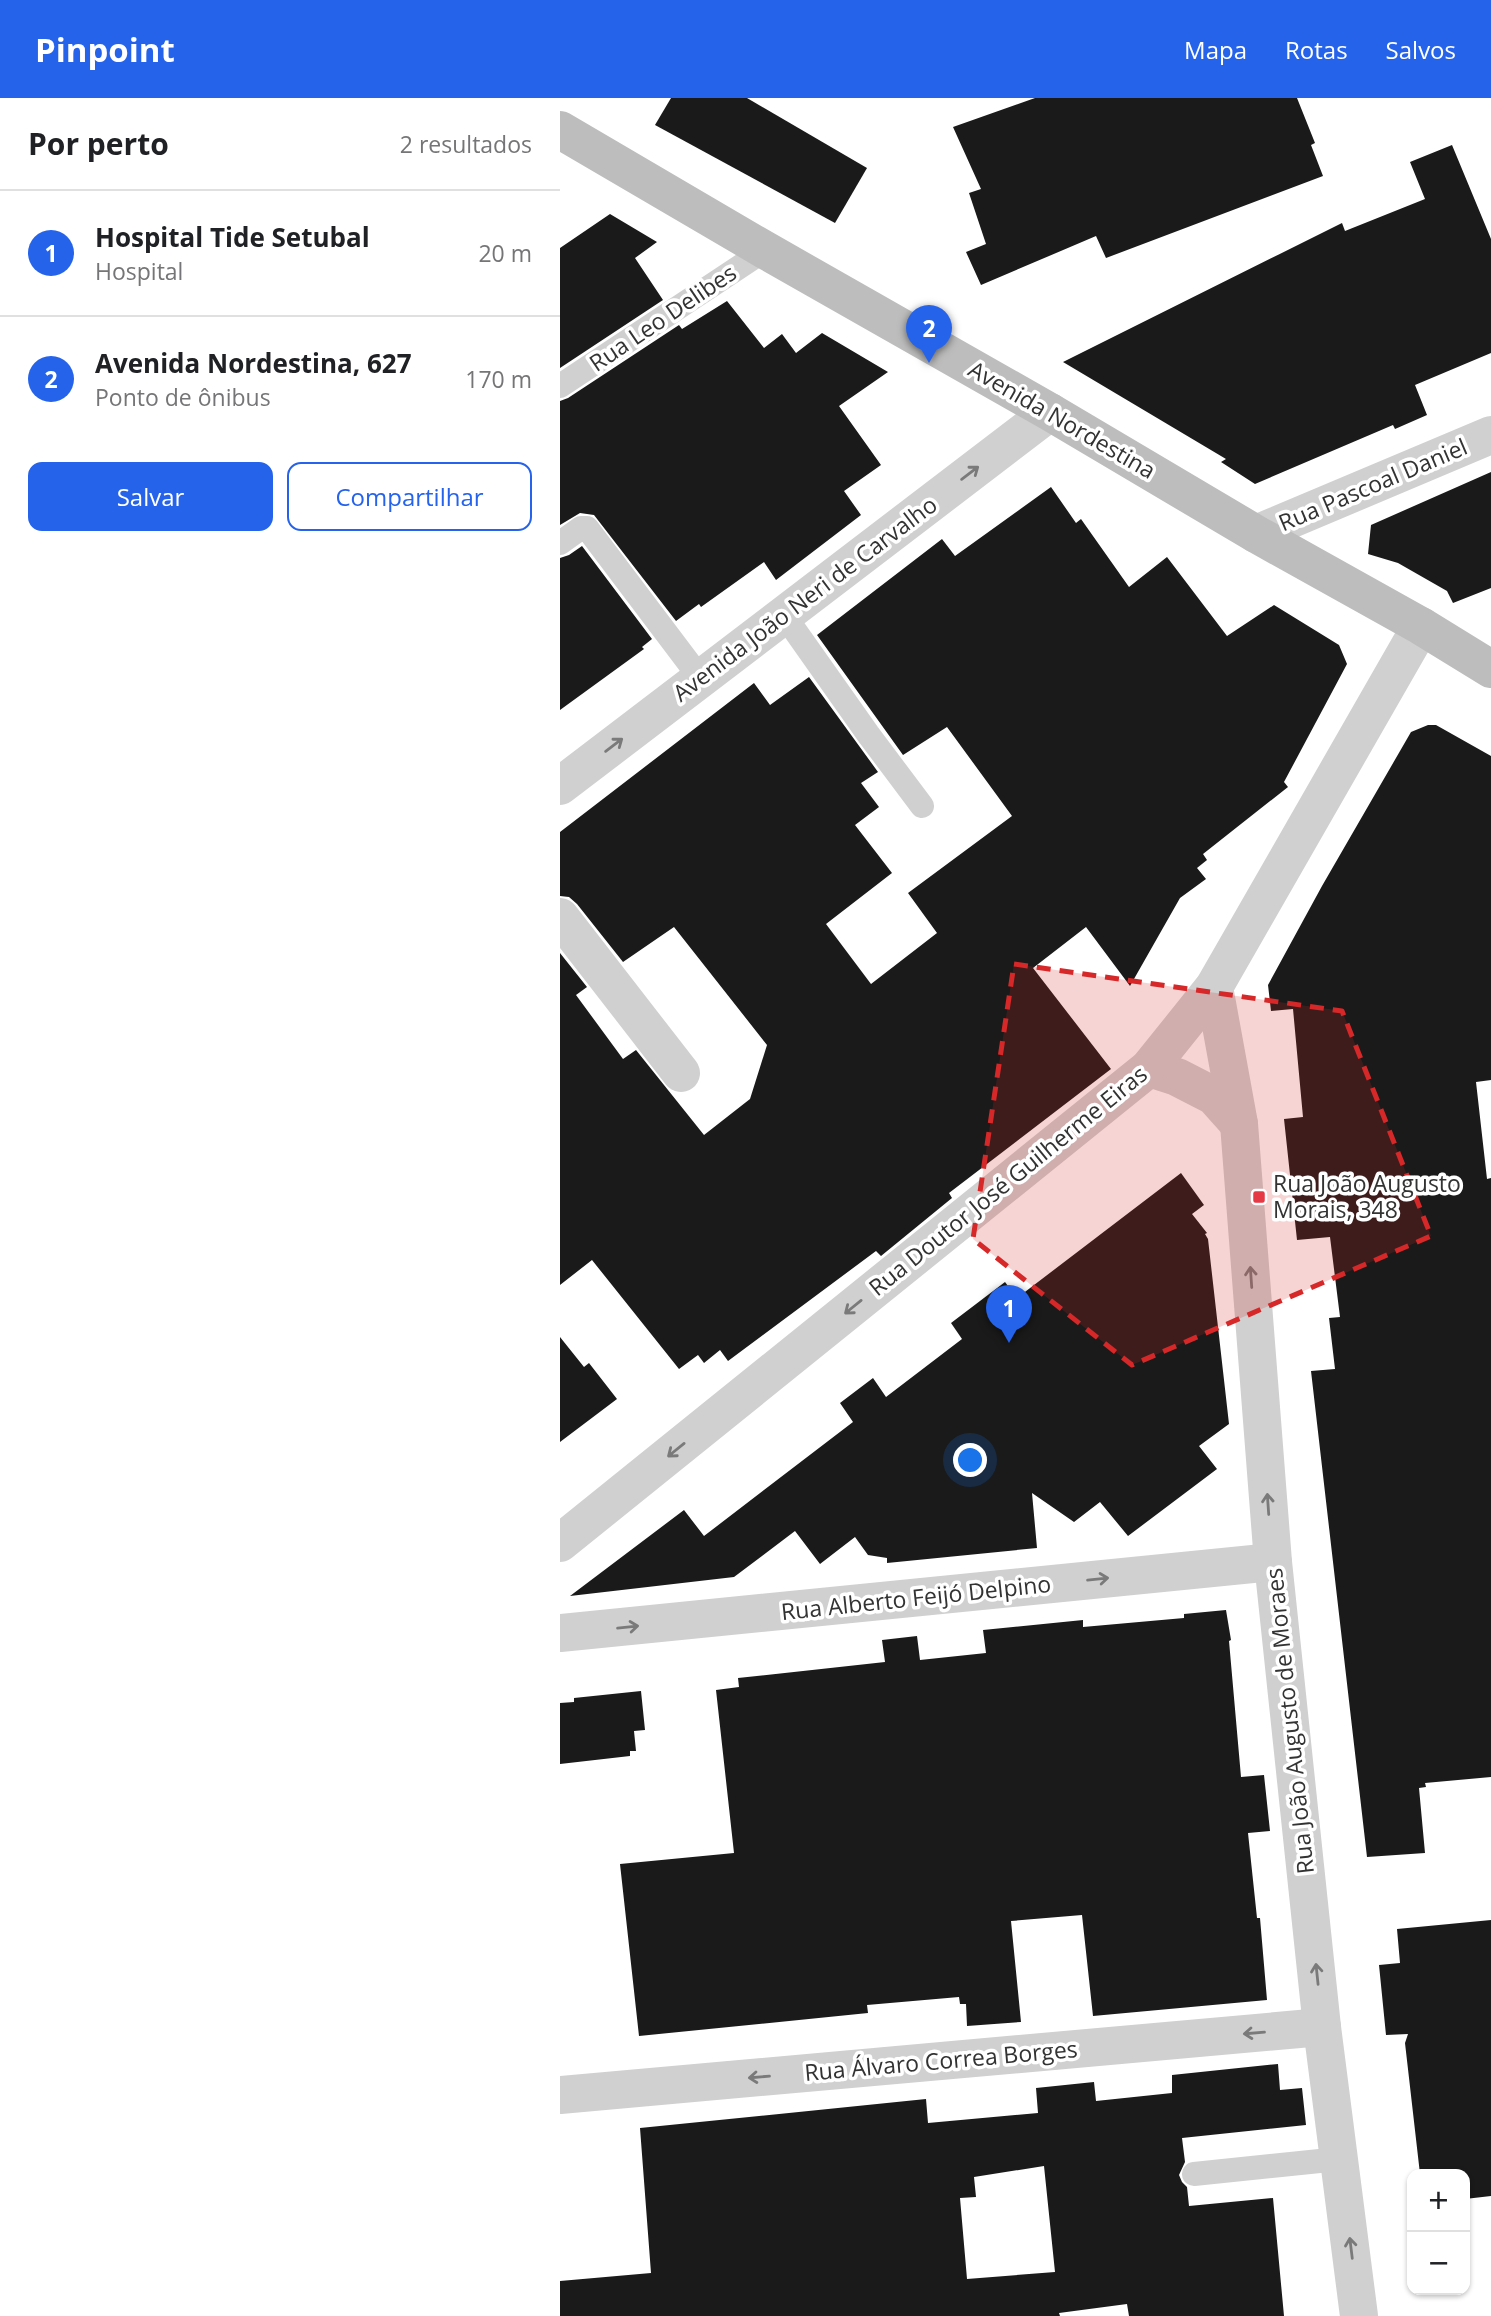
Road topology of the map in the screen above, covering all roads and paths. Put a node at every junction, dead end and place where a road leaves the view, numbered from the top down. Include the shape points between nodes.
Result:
1 (560, 130) edge
2 (765, 250) junction
3 (560, 386) edge
4 (1050, 412) junction
5 (1491, 435) edge
6 (1256, 534) junction
7 (560, 543) edge
8 (784, 615) junction
9 (1421, 626) junction
10 (1491, 669) edge
11 (701, 679) junction
12 (560, 786) edge
13 (922, 806) dead end
14 (560, 917) edge
15 (1214, 987) junction
16 (1149, 1068) junction
17 (681, 1073) dead end
18 (1239, 1124) junction
19 (560, 1543) edge
20 (1273, 1562) junction
21 (560, 1633) edge
22 (1322, 2027) junction
23 (560, 2095) edge
24 (1339, 2159) junction
25 (1195, 2174) dead end
26 (1359, 2316) edge

1 - 2 main road, Avenida Nordestina
2 - 3 lane, Rua Leo Delibes
2 - 4 main road, Avenida Nordestina
4 - 6 main road, Avenida Nordestina
8 -> 4 street, Avenida João Neri de Carvalho
5 - 6 street, Rua Pascoal Daniel
6 - 9 main road, Avenida Nordestina
7 - 11 lane via 587,528
8 - 11 street, Avenida João Neri de Carvalho
8 - 13 lane
9 - 10 main road, Avenida Nordestina
9 - 15 street, Rua Doutor José Guilherme Eiras
12 -> 11 street, Avenida João Neri de Carvalho
14 - 17 street
15 - 16 street, Rua Doutor José Guilherme Eiras
15 - 18 street, Rua João Augusto de Moraes
16 - 18 street via 1214,1096
16 -> 19 street, Rua Doutor José Guilherme Eiras
20 -> 18 street, Rua João Augusto de Moraes
21 -> 20 street, Rua Alberto Feijó Delpino
22 -> 20 street, Rua João Augusto de Moraes
22 -> 23 street, Rua Álvaro Correa Borges
22 - 24 street, Rua João Augusto de Moraes
24 - 25 lane
26 -> 24 street, Rua João Augusto de Moraes

